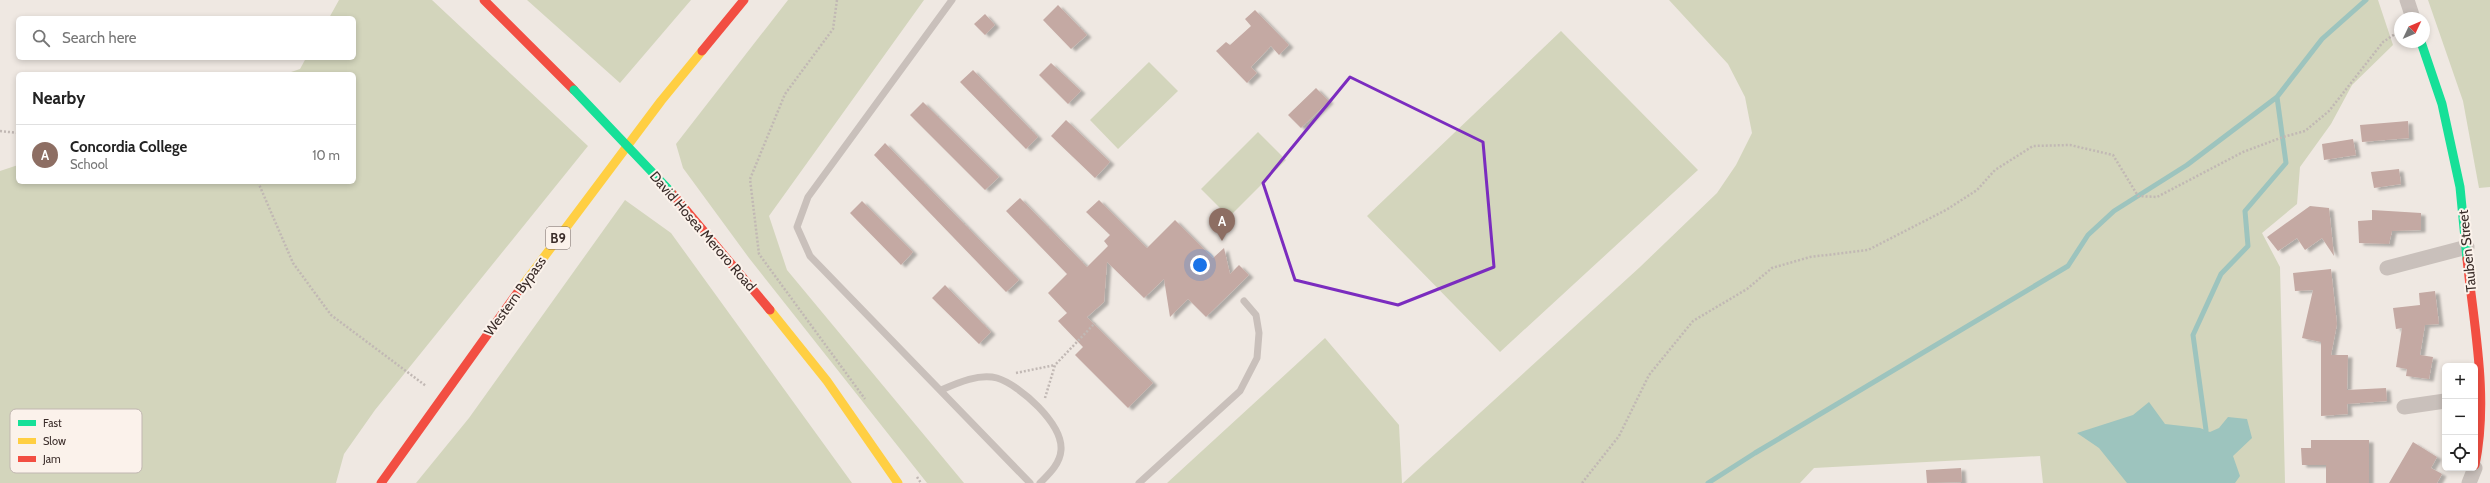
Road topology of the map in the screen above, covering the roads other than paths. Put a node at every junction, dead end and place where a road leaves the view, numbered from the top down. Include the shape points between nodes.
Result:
1 (484, 0) edge
2 (744, 0) edge
3 (952, 0) edge
4 (2407, 0) edge
5 (2411, 12) edge
6 (2423, 48) edge
7 (2467, 247) junction
8 (2387, 268) dead end
9 (1244, 301) dead end
10 (2476, 363) edge
11 (941, 390) junction
12 (2478, 396) edge
13 (2442, 401) edge
14 (2404, 407) dead end
15 (2478, 451) edge
16 (2474, 471) edge
17 (381, 483) edge
18 (898, 483) edge
19 (1030, 483) edge
20 (1040, 483) edge
21 (1139, 483) edge
22 (2469, 483) edge

1 - 18 main road, David Hosea Meroro Road, bridge via 670,191 738,269 827,382
2 - 17 main road, Western Bypass / B9 via 661,101 549,249
3 - 11 lane via 808,197 797,227 810,256
4 - 5 street
6 - 7 main road, Tauben Street via 2442,104 2460,187
7 - 8 street
7 - 10 main road, Tauben Street
9 - 21 lane via 1256,315 1259,333 1257,358 1240,391
11 - 19 lane
11 - 20 lane via 980,377 996,378 1013,386 1042,410 1058,434 1061,450 1054,469
12 - 15 main road, Tauben Street
13 - 14 street
16 - 22 street, Tauben Street

